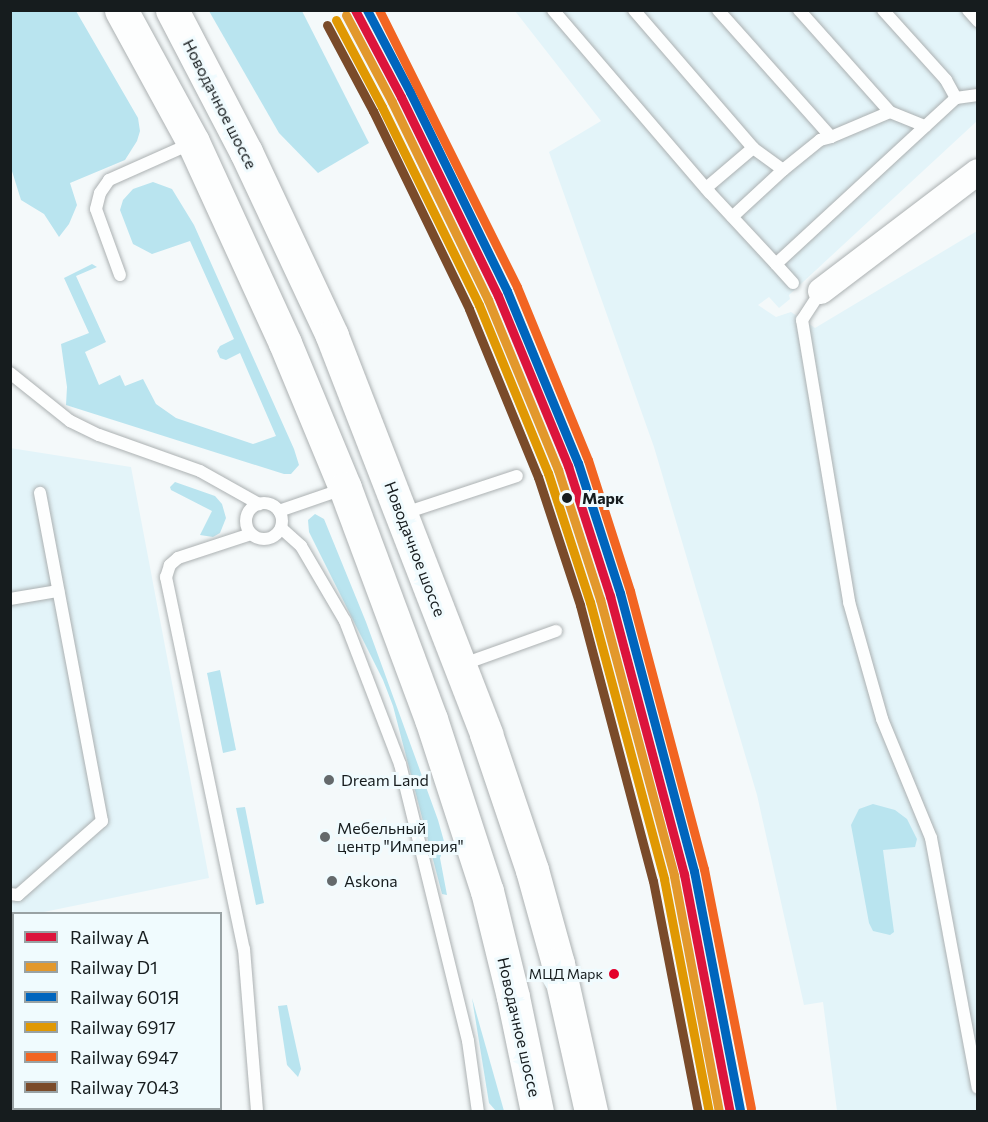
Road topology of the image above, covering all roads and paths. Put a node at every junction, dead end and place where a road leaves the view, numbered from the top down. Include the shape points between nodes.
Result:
1 (121, 10) edge
2 (172, 10) edge
3 (553, 10) edge
4 (634, 10) edge
5 (718, 10) edge
6 (799, 10) edge
7 (883, 10) edge
8 (968, 10) edge
9 (978, 21) edge
10 (978, 95) edge
11 (956, 98) junction
12 (890, 112) junction
13 (926, 126) junction
14 (831, 137) junction
15 (193, 142) junction
16 (753, 148) junction
17 (783, 170) junction
18 (978, 172) edge
19 (706, 188) junction
20 (732, 218) junction
21 (776, 264) junction
22 (120, 275) dead end
23 (793, 283) dead end
24 (821, 291) joint
25 (10, 374) edge
26 (518, 476) dead end
27 (345, 488) junction
28 (40, 492) dead end
29 (259, 504) junction
30 (279, 511) junction
31 (402, 514) junction
32 (281, 528) junction
33 (251, 534) junction
34 (58, 591) junction
35 (10, 599) edge
36 (556, 631) dead end
37 (459, 665) junction
38 (10, 894) edge
39 (978, 1088) edge
40 (257, 1112) edge
41 (478, 1112) edge
42 (537, 1112) edge
43 (591, 1112) edge

1 - 15 main road, Новодачное шоссе
2 - 31 main road, Новодачное шоссе via 246,152 332,336
3 - 19 lane
4 - 16 lane
5 - 14 lane
6 - 12 lane
7 - 11 lane via 946,80
8 - 9 lane
10 - 11 lane
11 - 13 lane
12 - 13 lane
12 - 14 lane
13 - 21 lane
14 - 17 lane via 820,140
15 - 22 lane via 109,180 100,193 96,209
15 - 27 main road, Новодачное шоссе via 285,342
16 - 17 lane
16 - 19 lane
17 - 20 lane
18 - 24 street
19 - 20 lane
20 - 21 lane
21 - 23 lane
24 - 39 lane via 802,320 849,602 882,719 931,838
25 - 29 lane via 70,421 200,471
26 - 31 lane
27 - 30 lane
27 - 42 main road, Новодачное шоссе via 431,719 487,891
28 - 34 lane
29 - 30 lane via 270,504
29 - 33 lane via 247,517
30 - 32 lane
31 - 37 main road, Новодачное шоссе
32 - 33 lane via 267,540
32 - 41 lane via 301,546 345,621 400,764 468,1041
33 - 40 lane via 178,558 170,565 166,577 244,949
34 - 35 lane
34 - 38 lane via 102,821 18,895
36 - 37 lane
37 - 43 main road, Новодачное шоссе via 532,870

